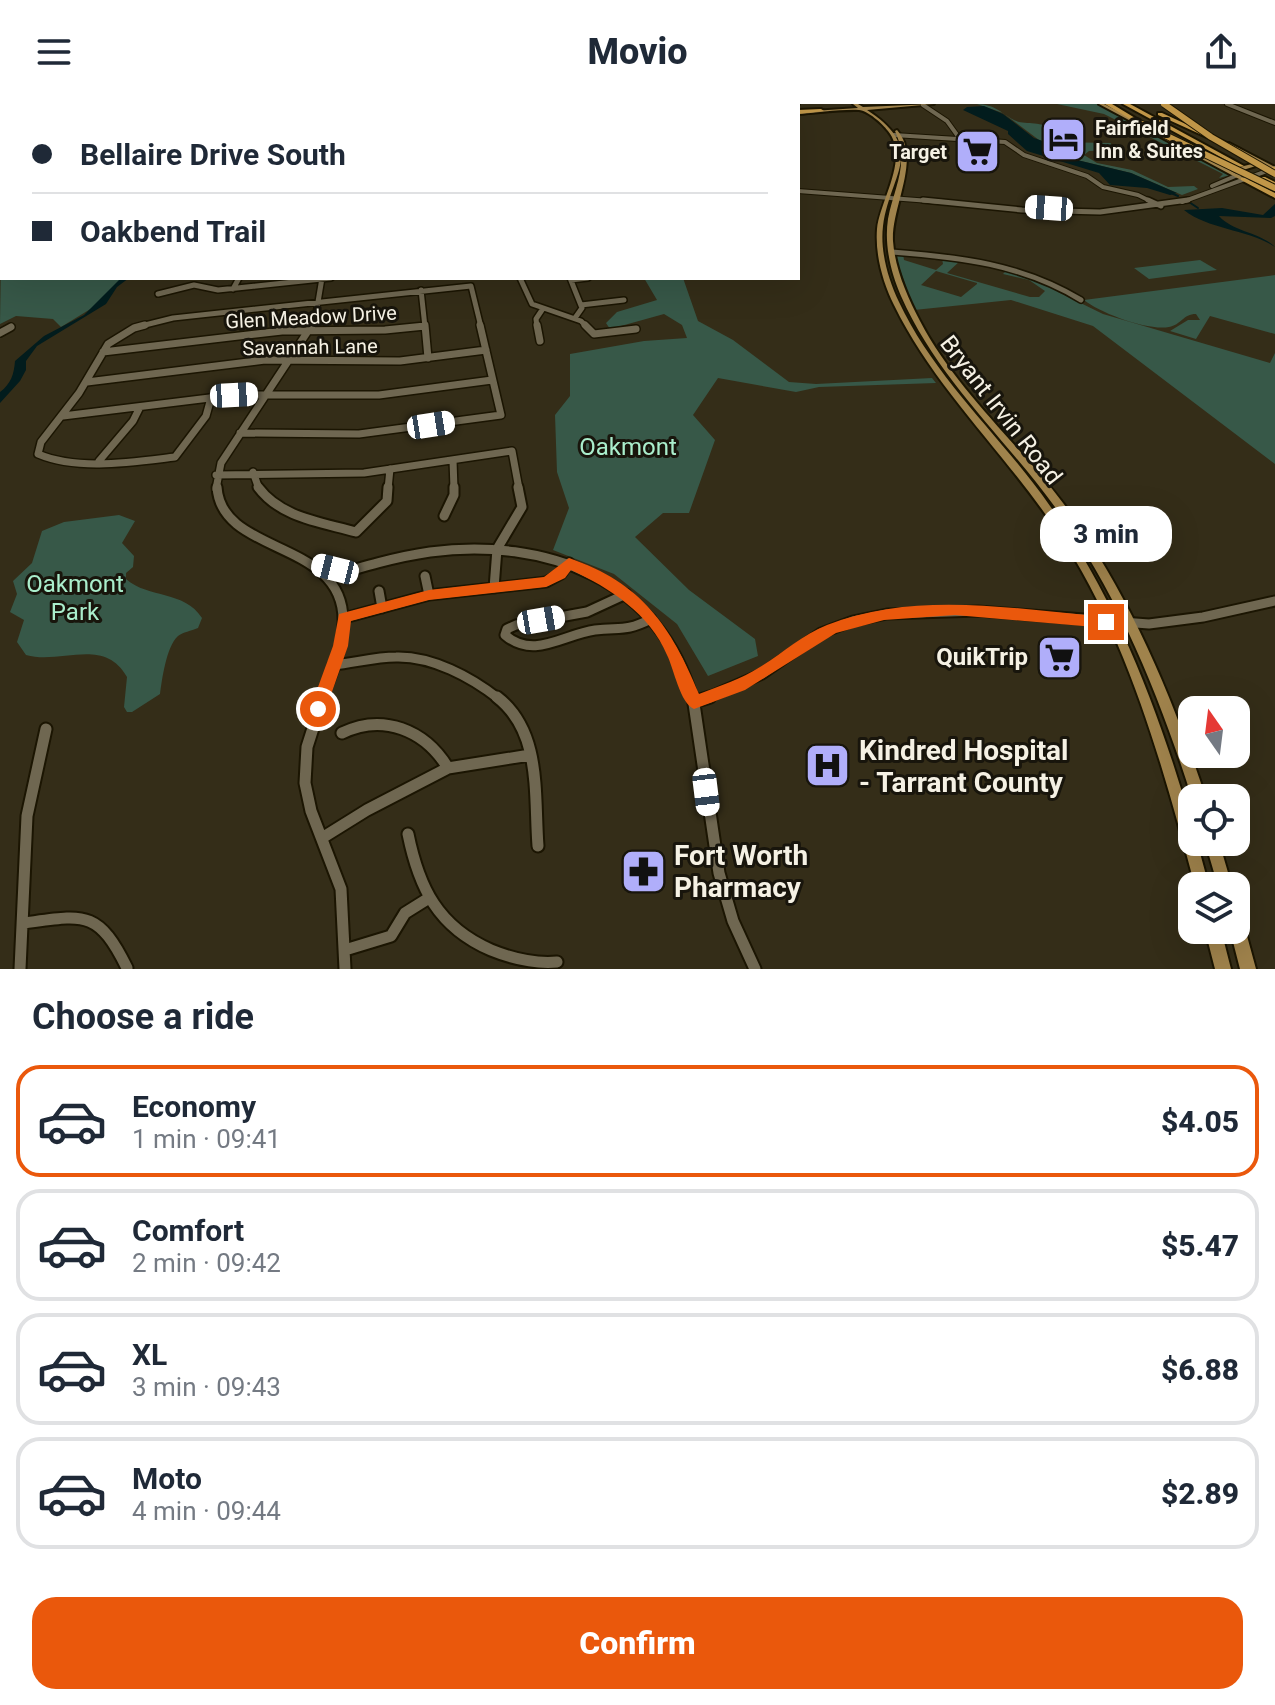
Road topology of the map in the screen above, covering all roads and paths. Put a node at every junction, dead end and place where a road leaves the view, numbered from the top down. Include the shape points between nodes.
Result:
1 (932, 104) edge
2 (1101, 104) edge
3 (1108, 104) edge
4 (1125, 104) edge
5 (1137, 104) edge
6 (1163, 104) edge
7 (1227, 104) edge
8 (1236, 104) edge
9 (923, 105) edge
10 (863, 107) edge
11 (885, 107) junction
12 (1249, 109) junction
13 (841, 110) junction
14 (1242, 110) junction
15 (821, 111) joint
16 (800, 112) edge
17 (877, 114) junction
18 (1275, 122) edge
19 (897, 135) junction
20 (960, 139) junction
21 (1185, 149) junction
22 (1237, 149) junction
23 (1256, 159) junction
24 (1245, 165) junction
25 (1219, 166) junction
26 (1272, 170) edge
27 (1239, 177) junction
28 (1230, 184) junction
29 (1259, 187) junction
30 (1272, 188) edge
31 (800, 189) edge
32 (889, 195) junction
33 (898, 196) junction
34 (1275, 196) edge
35 (1156, 205) junction
36 (1129, 206) junction
37 (1050, 210) junction
38 (1110, 212) junction
39 (882, 221) junction
40 (892, 221) junction
41 (881, 246) junction
42 (892, 252) junction
43 (882, 256) junction
44 (892, 269) junction
45 (238, 280) edge
46 (306, 280) edge
47 (322, 280) edge
48 (521, 280) edge
49 (571, 280) edge
50 (193, 282) edge
51 (233, 289) junction
52 (421, 290) junction
53 (158, 294) dead end
54 (624, 300) dead end
55 (1081, 300) dead end
56 (320, 301) junction
57 (581, 305) junction
58 (542, 310) junction
59 (575, 318) junction
60 (425, 326) junction
61 (11, 327) dead end
62 (636, 329) dead end
63 (310, 330) junction
64 (0, 333) edge
65 (540, 341) dead end
66 (486, 350) junction
67 (103, 352) junction
68 (428, 358) junction
69 (289, 360) junction
70 (492, 380) junction
71 (87, 382) junction
72 (266, 394) junction
73 (211, 398) junction
74 (140, 407) junction
75 (63, 416) junction
76 (240, 433) junction
77 (991, 438) junction
78 (1003, 451) junction
79 (1020, 456) junction
80 (453, 460) junction
81 (99, 461) junction
82 (390, 469) junction
83 (1033, 471) junction
84 (253, 472) junction
85 (216, 475) junction
86 (444, 516) dead end
87 (1063, 532) junction
88 (1078, 532) junction
89 (497, 549) junction
90 (312, 563) junction
91 (569, 563) junction
92 (357, 567) junction
93 (425, 576) dead end
94 (329, 577) junction
95 (494, 588) junction
96 (379, 591) dead end
97 (626, 594) junction
98 (429, 595) junction
99 (1275, 601) edge
100 (382, 608) junction
101 (344, 618) junction
102 (651, 619) junction
103 (1115, 623) junction
104 (1132, 624) junction
105 (333, 665) junction
106 (694, 702) junction
107 (46, 729) dead end
108 (1178, 732) edge
109 (342, 733) dead end
110 (1162, 743) junction
111 (1178, 745) edge
112 (530, 755) junction
113 (448, 768) junction
114 (408, 834) dead end
115 (322, 838) junction
116 (538, 846) dead end
117 (1198, 872) edge
118 (429, 898) junction
119 (24, 923) junction
120 (1217, 944) edge
121 (1241, 944) edge
122 (345, 950) junction
123 (557, 962) dead end
124 (127, 968) edge
125 (20, 969) edge
126 (345, 969) edge
127 (755, 969) edge
128 (1223, 969) edge
129 (1248, 969) edge

1 - 9 main road
2 - 21 main road
3 - 30 highway, bridge
4 - 21 highway
4 - 24 highway
5 - 22 highway
5 - 24 highway
6 - 22 main road
6 - 26 highway, bridge
7 - 14 street
8 - 12 street
9 - 11 main road
9 - 20 street via 947,121
10 - 11 main road
10 - 13 main road
10 - 13 main road
10 - 17 main road
10 - 19 main road
11 - 17 main road
12 - 14 street
12 - 18 street
13 - 15 main road
14 - 18 street
15 - 16 highway
17 - 19 main road
19 - 20 street
19 - 32 main road, Bryant Irvin Road
19 - 33 main road, Bryant Irvin Road via 906,152
20 - 35 street via 1005,142 1031,158
21 - 25 main road
22 - 23 main road
23 - 25 main road via 1259,164 1240,169
23 - 26 main road
24 - 26 highway, bridge
25 - 27 main road
26 - 27 street
26 - 30 highway
27 - 28 street
27 - 29 highway
27 - 35 street
28 - 29 street
28 - 35 street via 1189,200
29 - 30 highway
30 - 34 highway
31 - 32 street
32 - 33 street
32 - 39 main road, Bryant Irvin Road
33 - 37 street
33 - 40 main road, Bryant Irvin Road
35 - 36 street
35 - 38 street
36 - 37 street
36 - 38 street
37 - 38 street
39 - 40 main road
39 - 41 main road, Bryant Irvin Road
40 - 42 main road, Bryant Irvin Road
41 - 42 main road
41 - 43 main road, Bryant Irvin Road
42 - 43 main road
42 - 44 main road, Bryant Irvin Road
42 - 55 street via 999,264
43 - 44 main road, Bryant Irvin Road
44 - 77 main road, Bryant Irvin Road via 897,304 921,348
44 - 79 main road, Bryant Irvin Road via 929,344
45 - 51 street
46 - 51 street
47 - 56 street
48 - 58 street via 530,302
49 - 57 street
50 - 51 street via 209,290
50 - 53 street
52 - 56 street
52 - 60 street
52 - 66 street via 471,285
54 - 57 street
56 - 63 street
56 - 67 street via 152,321 121,335
57 - 59 street
58 - 59 street
58 - 65 street via 536,324
59 - 62 street via 594,334
60 - 63 street, Glen Meadow Drive
60 - 68 street
61 - 64 street
63 - 67 street, Glen Meadow Drive
63 - 69 street
66 - 68 street, Savannah Lane
66 - 70 street
67 - 71 street
68 - 69 street, Savannah Lane
69 - 71 street, Savannah Lane
69 - 72 street
70 - 72 street via 379,395
70 - 76 street via 501,415 359,434
71 - 75 street
72 - 73 street
72 - 76 street
73 - 74 street
73 - 81 street via 206,416 178,456
74 - 75 street
74 - 81 street
75 - 81 street via 41,442 38,454 58,461
76 - 85 street
77 - 78 main road, Bryant Irvin Road
77 - 79 main road
78 - 83 main road
78 - 87 main road, Bryant Irvin Road
79 - 83 main road, Bryant Irvin Road
80 - 82 street
80 - 86 street via 454,495
80 - 89 street via 512,451 522,507
82 - 84 street
82 - 84 street via 387,501 356,532 274,504 257,490
83 - 88 main road, Bryant Irvin Road
84 - 85 street
85 - 90 street via 216,500 231,521
87 - 88 main road
87 - 103 main road, Bryant Irvin Road
88 - 104 main road, Bryant Irvin Road
89 - 91 street
89 - 92 street via 418,552
89 - 95 street
90 - 92 street
90 - 94 street
91 - 95 street via 546,582
91 - 97 street
92 - 94 street
93 - 98 street
94 - 101 street
95 - 98 street
96 - 100 street
97 - 102 street
97 - 102 street via 593,611 516,625 505,635 533,646 595,630 631,628
98 - 100 street
99 - 104 street via 1191,619
100 - 101 street
101 - 105 street
102 - 106 street via 679,661
103 - 104 street
103 - 106 street via 971,610 884,615 832,629 740,686
103 - 110 main road, Bryant Irvin Road
104 - 108 main road, Bryant Irvin Road
105 - 112 street via 401,656 434,664 513,708 524,724
105 - 115 street via 304,760 308,797
106 - 127 street via 716,869
107 - 119 street via 27,816
109 - 113 street via 363,722 397,726 433,746
110 - 111 main road
110 - 117 main road, Bryant Irvin Road
112 - 113 street
112 - 116 street
113 - 115 street
114 - 118 street via 415,872
115 - 122 street via 344,902
118 - 122 street via 405,913 391,936
118 - 123 street via 453,931 470,942 531,965
119 - 124 street via 71,916 94,920 113,938
119 - 125 street
120 - 128 main road
121 - 129 main road
122 - 126 street

